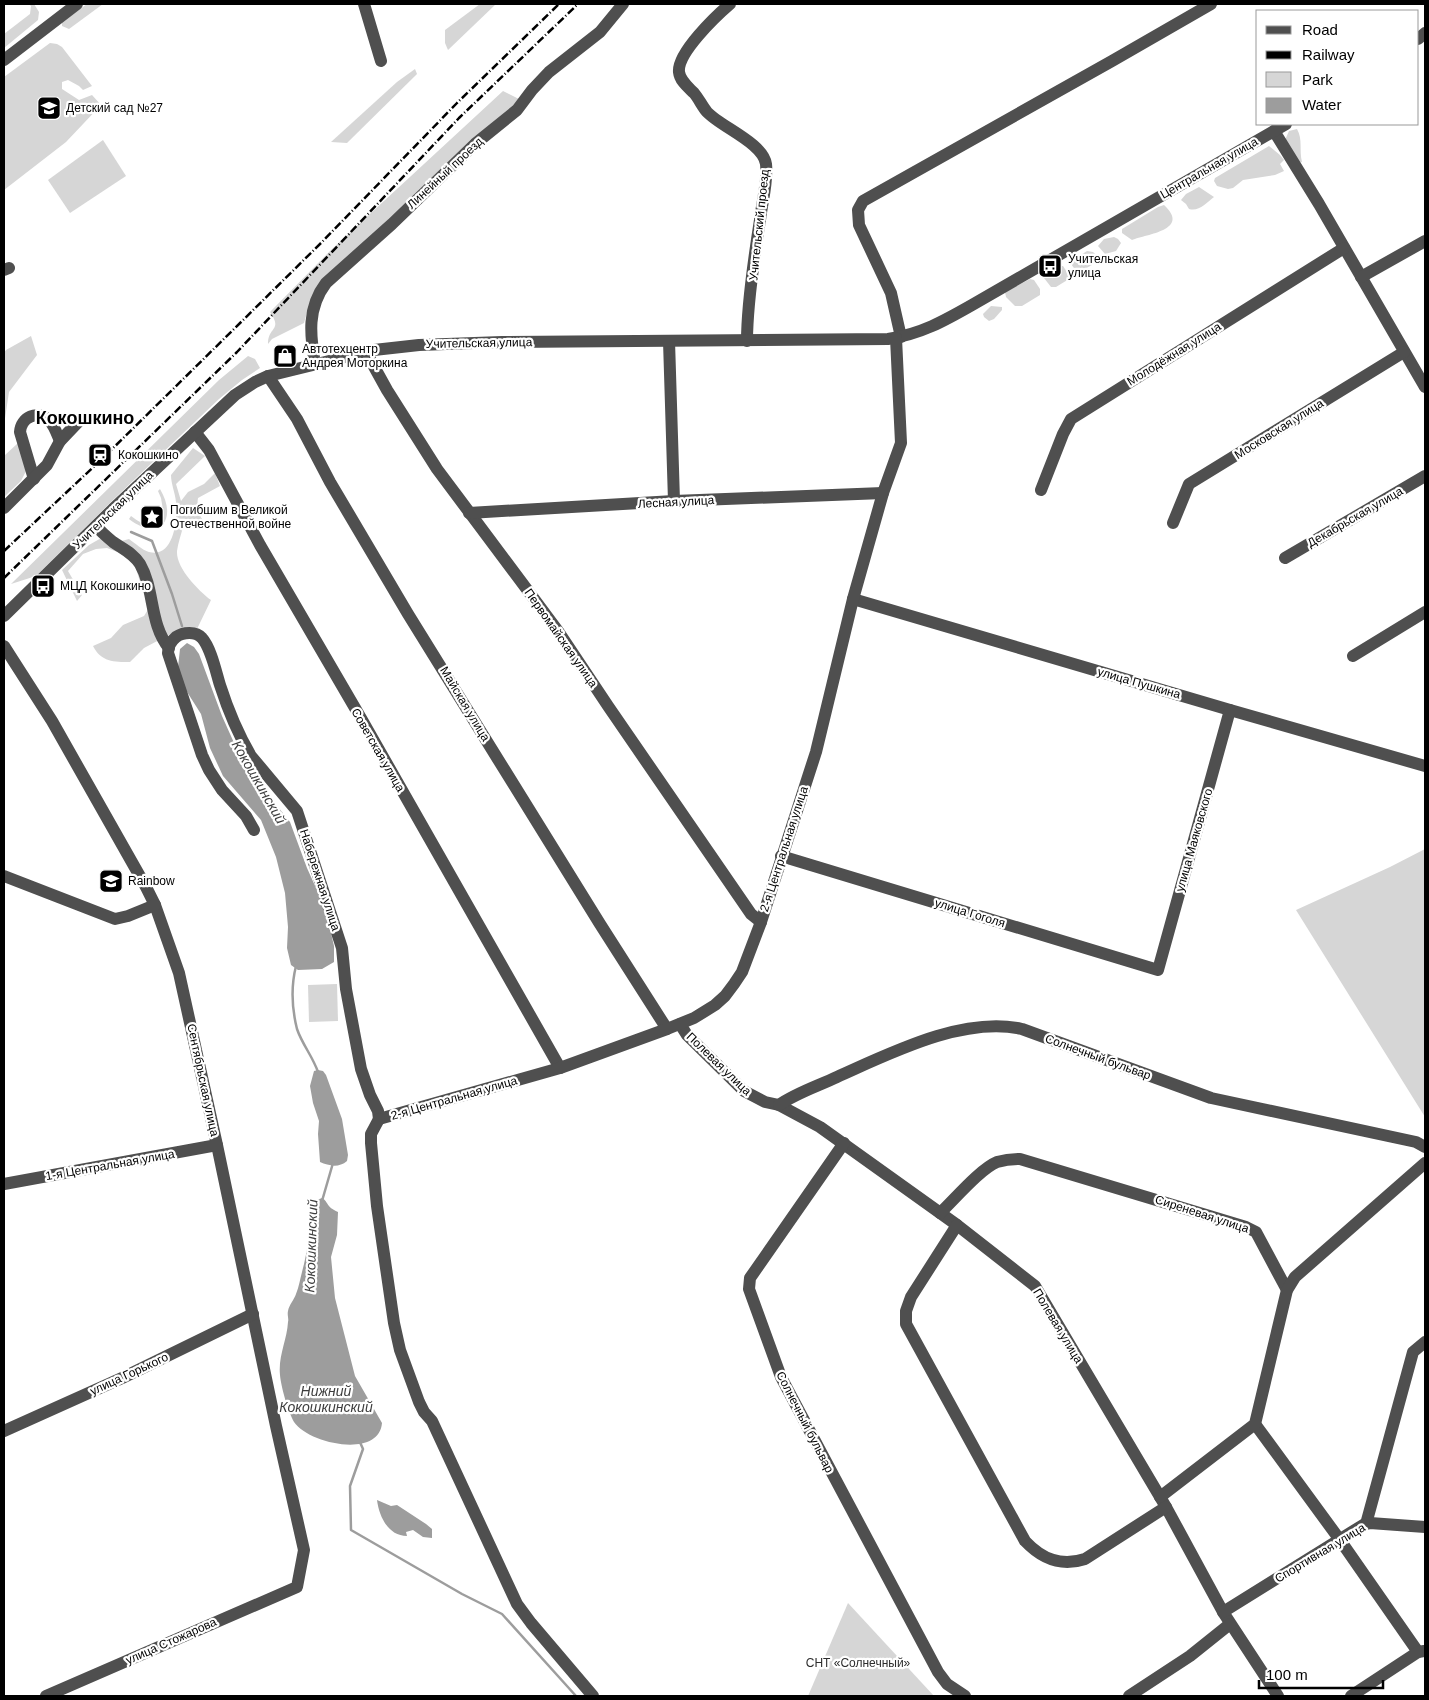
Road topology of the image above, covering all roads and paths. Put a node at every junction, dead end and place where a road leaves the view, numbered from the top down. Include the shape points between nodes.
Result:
1 (77, 4) edge
2 (364, 4) edge
3 (623, 4) edge
4 (730, 4) edge
5 (1211, 4) edge
6 (4, 60) edge
7 (381, 61) dead end
8 (1284, 125) edge
9 (1274, 131) junction
10 (1132, 212) joint
11 (1425, 241) edge
12 (1344, 248) junction
13 (1361, 277) junction
14 (899, 338) junction
15 (669, 341) junction
16 (747, 341) junction
17 (366, 352) junction
18 (1404, 352) junction
19 (315, 364) junction
20 (268, 376) junction
21 (1424, 382) edge
22 (80, 420) dead end
23 (196, 432) junction
24 (60, 441) junction
25 (1425, 476) edge
26 (34, 479) junction
27 (1042, 490) dead end
28 (883, 493) junction
29 (674, 501) junction
30 (4, 508) edge
31 (469, 514) junction
32 (1173, 523) dead end
33 (96, 526) junction
34 (1285, 558) dead end
35 (853, 599) junction
36 (1425, 612) edge
37 (4, 616) edge
38 (170, 645) junction
39 (4, 646) edge
40 (1353, 656) dead end
41 (1230, 710) junction
42 (1425, 766) edge
43 (254, 830) dead end
44 (781, 856) junction
45 (4, 876) edge
46 (154, 905) junction
47 (760, 922) junction
48 (1158, 970) joint
49 (680, 1024) junction
50 (667, 1029) junction
51 (560, 1068) junction
52 (779, 1105) junction
53 (379, 1119) junction
54 (844, 1143) junction
55 (217, 1145) junction
56 (1425, 1147) edge
57 (1425, 1163) edge
58 (4, 1184) edge
59 (940, 1213) junction
60 (957, 1225) junction
61 (1286, 1290) junction
62 (253, 1314) junction
63 (1425, 1342) edge
64 (1255, 1424) junction
65 (4, 1431) edge
66 (1163, 1502) junction
67 (1366, 1524) junction
68 (1425, 1527) edge
69 (1340, 1540) junction
70 (297, 1586) joint
71 (1223, 1612) junction
72 (1230, 1624) junction
73 (1421, 1652) edge
74 (46, 1696) edge
75 (594, 1696) edge
76 (964, 1696) edge
77 (1129, 1696) edge
78 (1278, 1696) edge
79 (1350, 1696) edge

1 - 6 street
2 - 7 street
3 - 19 street, Линейный проезд via 600,32 549,72 517,110 475,144 326,283 311,315
4 - 16 street, Учительский проезд via 703,31 679,65 681,78 706,111 752,145 765,160
5 - 14 street via 863,201 858,210 860,225 891,292
8 - 9 street, Центральная улица
9 - 10 street, Центральная улица
9 - 12 street
10 - 14 street, Учительская улица via 939,324
11 - 13 street
12 - 13 street
12 - 27 street, Молодёжная улица via 1071,419
13 - 18 street
14 - 16 street, Учительская улица
14 - 28 street, 2-я Центральная улица via 901,443
15 - 16 street, Учительская улица
15 - 17 street, Учительская улица via 447,343
15 - 29 street
17 - 19 street, Учительская улица
17 - 31 street, Первомайская улица via 437,469
18 - 21 street
18 - 32 street, Московская улица via 1189,484
19 - 20 street, Учительская улица
20 - 23 street, Учительская улица via 240,392
20 - 50 street, Майская улица via 297,418 330,482 408,614
22 - 24 street
23 - 33 street, Учительская улица
23 - 51 street, Советская улица
24 - 26 street via 47,465
24 - 26 street via 51,422 43,417 26,418 20,425
25 - 34 street, Декабрьская улица
26 - 30 street
28 - 29 street, Лесная улица
28 - 35 street, 2-я Центральная улица
29 - 31 street, Лесная улица
31 - 47 street, Первомайская улица via 553,624 751,914
33 - 37 street, Учительская улица
33 - 38 street via 139,563 158,632
35 - 41 street, улица Пушкина
35 - 44 street, 2-я Центральная улица via 816,752
36 - 40 street
38 - 43 street via 168,653 203,759 218,786 246,816
38 - 53 street, Набережная улица via 186,633 202,638 228,710 246,747 297,811 342,948 361,1069
39 - 46 street, Сентябрьская улица via 74,758
41 - 42 street, улица Пушкина
41 - 48 street, улица Маяковского
44 - 47 street, 2-я Центральная улица
44 - 48 street, улица Гоголя
45 - 46 street via 115,919
46 - 55 street, Сентябрьская улица via 179,973
47 - 49 street, 2-я Центральная улица via 742,972 725,996
49 - 50 street, 2-я Центральная улица
49 - 52 street, Полевая улица via 687,1035 744,1091
50 - 51 street, 2-я Центральная улица
51 - 53 street, 2-я Центральная улица
52 - 54 street, Полевая улица
52 - 56 street, Солнечный бульвар via 888,1054 951,1032 1010,1026 1211,1098 1416,1142
53 - 75 street via 370,1143 394,1323 405,1367 514,1599 531,1624
54 - 59 street, Полевая улица
54 - 76 street, Солнечный бульвар via 750,1278 749,1289 781,1377 938,1672 947,1684
55 - 58 street, 1-я Центральная улица
55 - 62 street, Сентябрьская улица
57 - 61 street via 1297,1274
59 - 60 street, Полевая улица
59 - 61 street, Сиреневая улица via 990,1166 1008,1159 1020,1159 1246,1227 1256,1232
60 - 66 street, Полевая улица via 1035,1286
60 - 66 street via 911,1297 906,1324 1025,1541 1040,1554 1062,1562 1085,1559
61 - 64 street
62 - 65 street, улица Горького
62 - 70 street, Сентябрьская улица via 304,1550
63 - 67 street via 1413,1352
64 - 66 street
64 - 69 street
66 - 71 street, Полевая улица
67 - 68 street, Спортивная улица
67 - 69 street, Спортивная улица
69 - 71 street, Спортивная улица
69 - 73 street
70 - 74 street, улица Стожарова
71 - 72 street, Полевая улица
72 - 77 street via 1190,1656
72 - 78 street, Полевая улица
73 - 79 street

